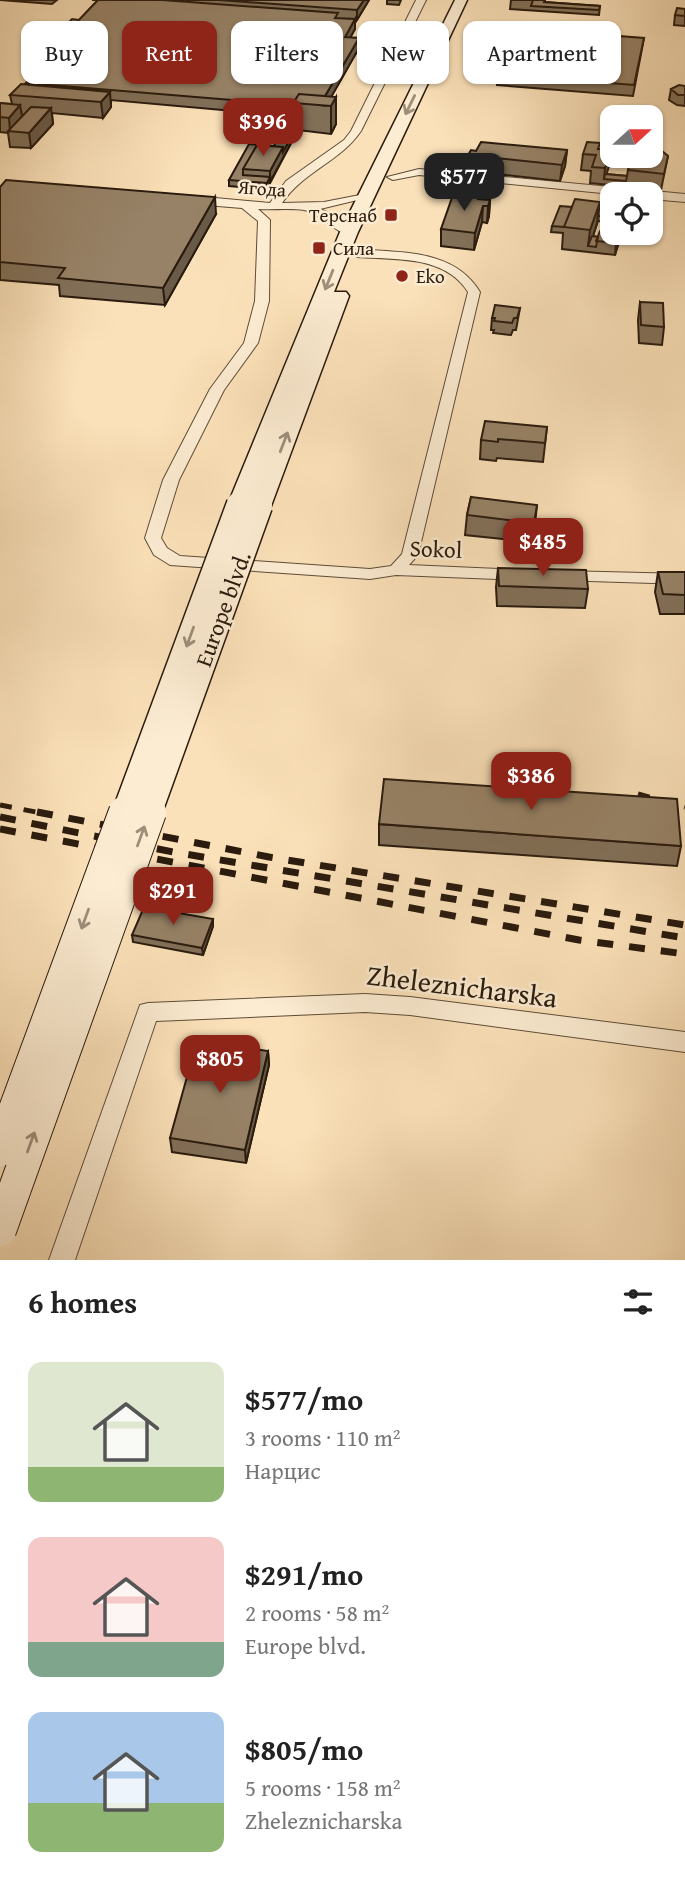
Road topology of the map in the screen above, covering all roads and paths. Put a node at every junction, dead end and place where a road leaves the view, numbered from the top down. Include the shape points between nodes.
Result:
1 (421, 0) edge
2 (461, 0) edge
3 (476, 0) edge
4 (396, 170) junction
5 (600, 190) edge
6 (663, 196) edge
7 (374, 197) junction
8 (685, 198) edge
9 (177, 199) edge
10 (245, 204) junction
11 (274, 206) junction
12 (296, 208) junction
13 (311, 209) junction
14 (264, 220) junction
15 (356, 243) junction
16 (249, 505) junction
17 (396, 570) junction
18 (685, 579) edge
19 (685, 1042) edge
20 (0, 1150) edge
21 (0, 1230) edge
22 (62, 1260) edge

1 - 11 street via 356,131 348,142 290,183
2 -> 7 main road, Europe blvd.
3 - 4 main road, Europe blvd.
4 - 5 street
4 - 7 main road, Europe blvd.
6 - 8 street
7 - 13 street
7 - 15 main road, Europe blvd.
9 - 10 street, Ягода
10 - 11 street, Ягода
10 - 14 street
11 - 12 street, Ягода
12 - 13 street, Ягода
12 - 14 street
13 - 15 street via 334,220
14 - 17 street, Sokol via 262,301 251,343 217,390 188,446 171,480 153,538 160,551 176,561 370,574
15 - 16 main road, Europe blvd.
15 - 17 street via 436,262 470,281 474,292 410,555
16 -> 20 main road, Europe blvd., bridge
21 -> 16 main road, Europe blvd., bridge
17 - 18 street, Sokol
19 - 22 street, Zheleznicharska via 365,1003 148,1012

